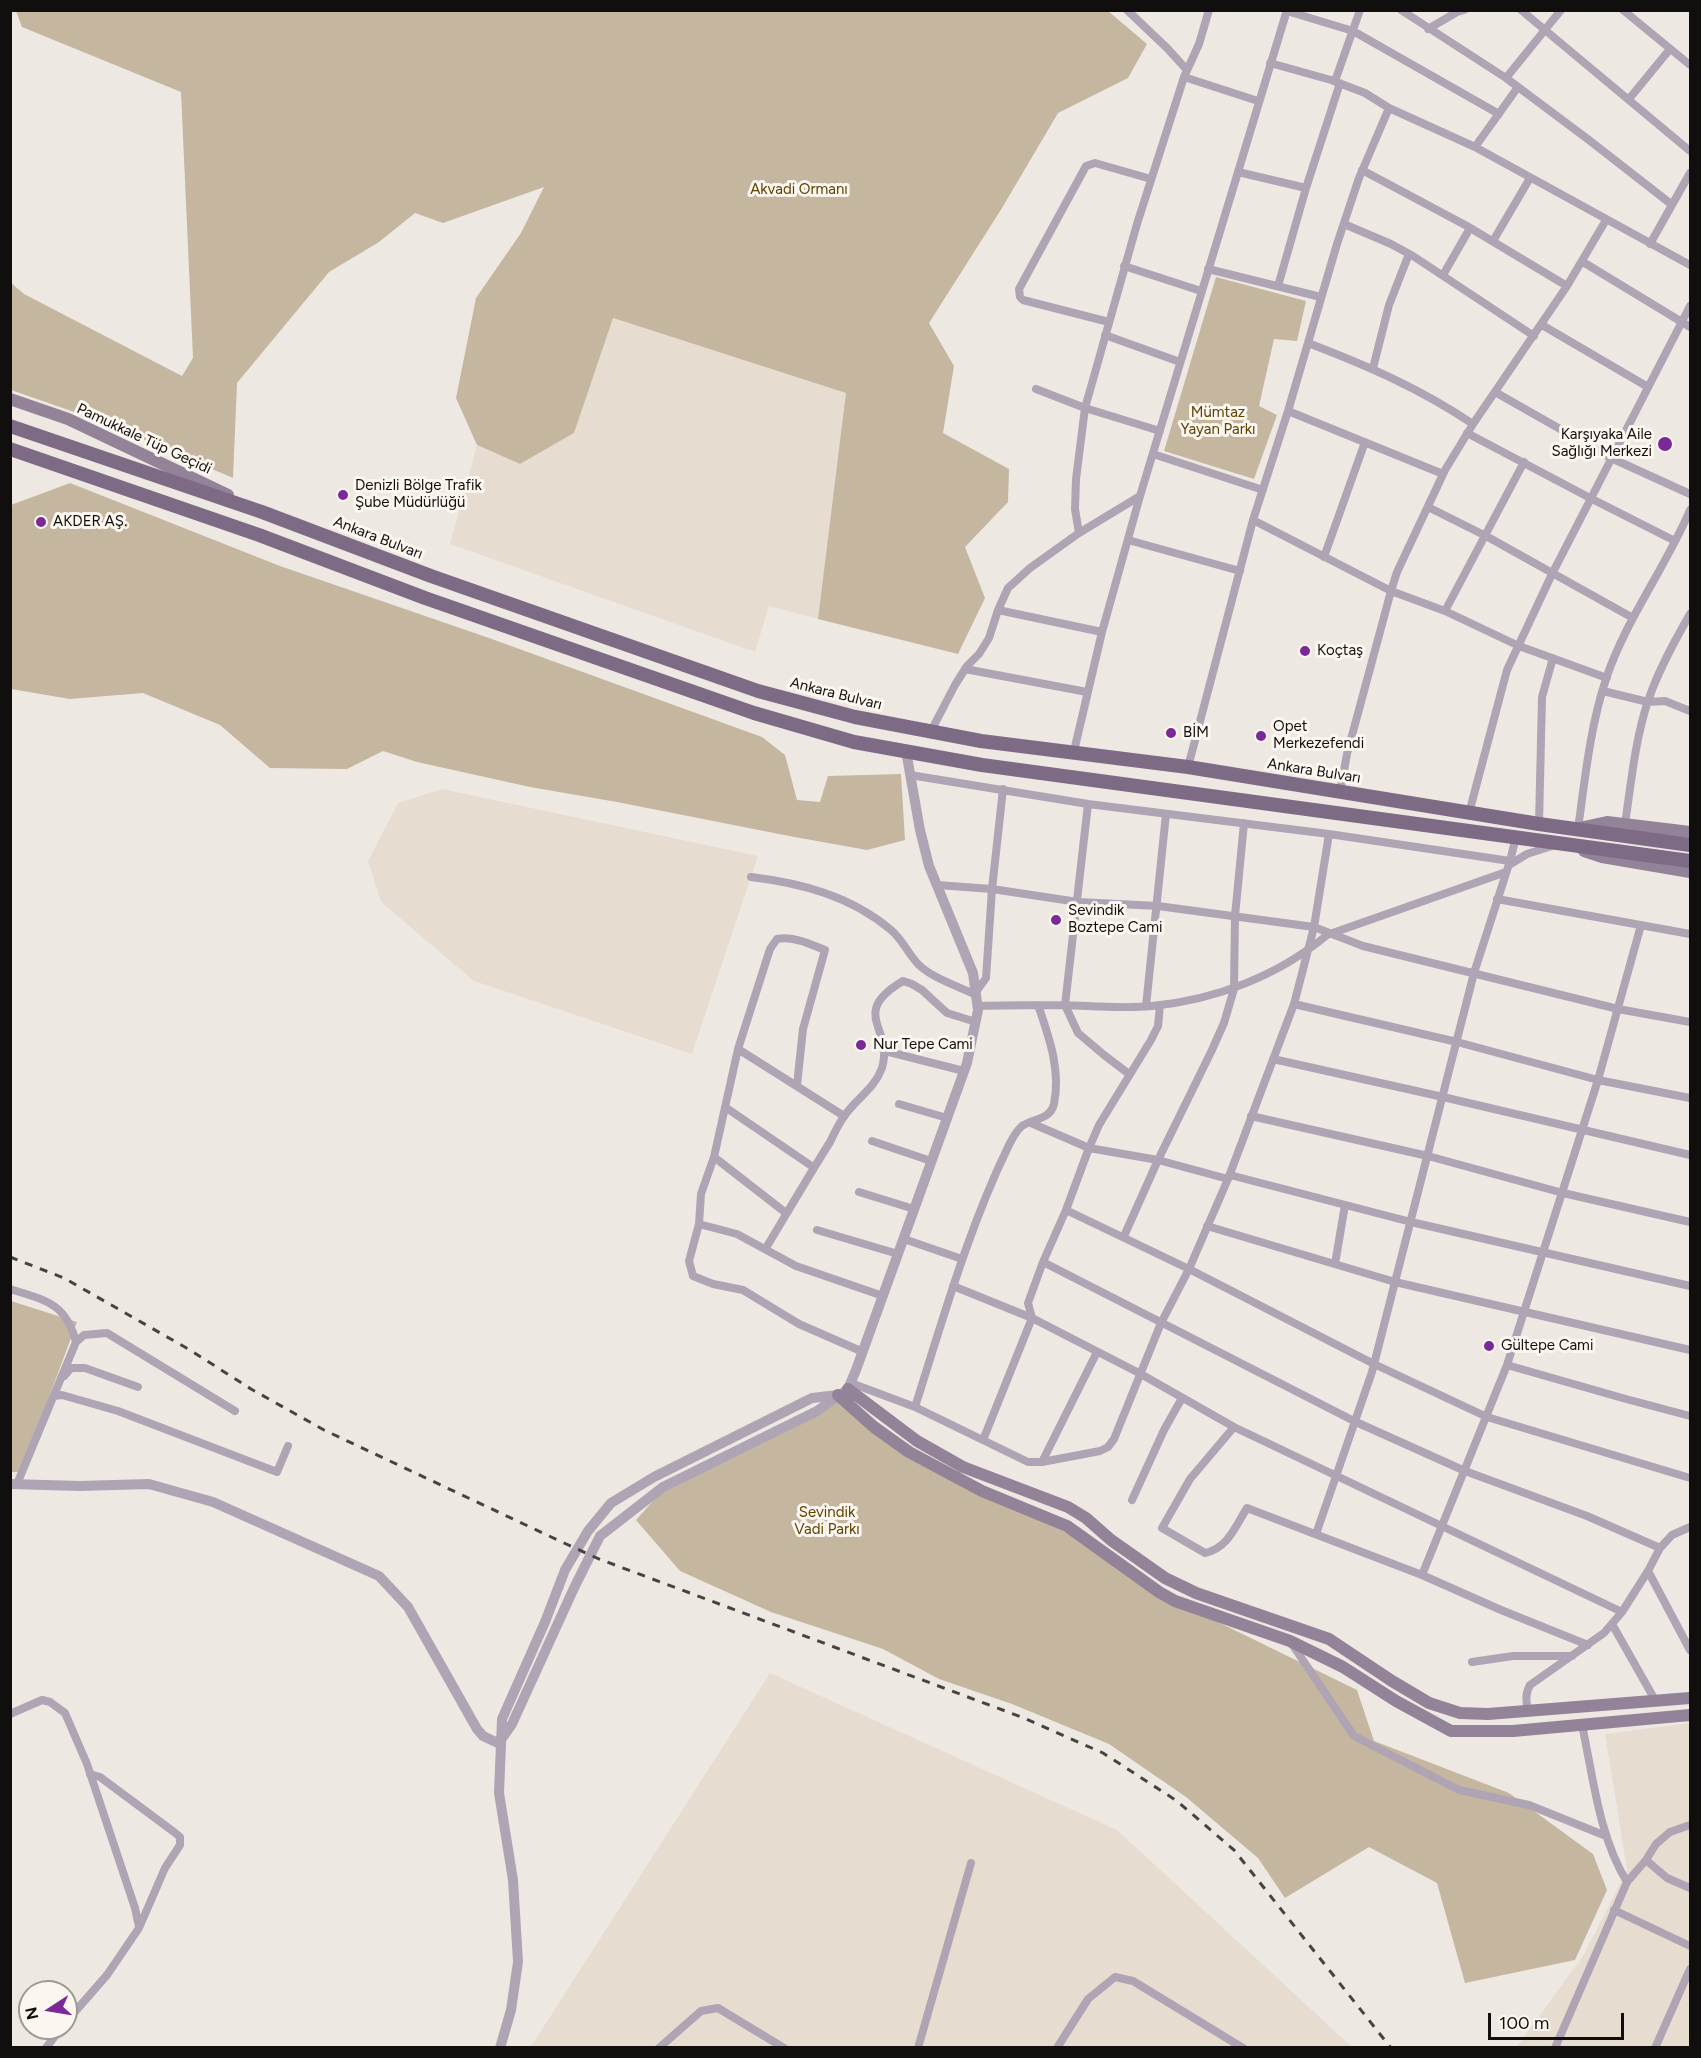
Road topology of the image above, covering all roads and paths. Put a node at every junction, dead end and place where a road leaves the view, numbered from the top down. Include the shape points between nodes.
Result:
1 (1127, 10) edge
2 (1209, 10) edge
3 (1360, 10) edge
4 (1401, 10) edge
5 (1464, 10) edge
6 (1521, 10) edge
7 (1561, 10) edge
8 (1623, 10) edge
9 (1287, 11) edge
10 (1428, 29) junction
11 (1545, 30) junction
12 (1353, 31) junction
13 (1670, 49) junction
14 (1270, 63) junction
15 (1690, 65) edge
16 (1185, 73) junction
17 (1506, 78) junction
18 (1337, 82) junction
19 (1518, 87) junction
20 (1629, 99) junction
21 (1258, 101) junction
22 (1389, 108) junction
23 (1499, 114) junction
24 (1475, 147) junction
25 (1690, 151) edge
26 (1362, 170) junction
27 (1238, 172) junction
28 (1690, 173) edge
29 (1530, 178) junction
30 (1151, 179) junction
31 (1306, 188) junction
32 (1671, 204) junction
33 (1605, 220) junction
34 (1344, 224) junction
35 (1470, 228) junction
36 (1493, 241) junction
37 (1650, 244) junction
38 (1409, 254) junction
39 (1583, 262) junction
40 (1690, 265) edge
41 (1124, 266) junction
42 (1208, 269) junction
43 (1443, 275) junction
44 (1278, 286) junction
45 (1567, 286) junction
46 (1201, 291) junction
47 (1321, 297) junction
48 (1690, 306) edge
49 (1109, 322) junction
50 (1682, 322) junction
51 (1542, 325) junction
52 (1690, 327) edge
53 (1105, 335) junction
54 (1534, 336) junction
55 (1308, 343) junction
56 (1180, 362) junction
57 (1373, 368) junction
58 (1648, 387) junction
59 (1036, 389) dead end
60 (1495, 392) junction
61 (10, 399) edge
62 (1085, 408) junction
63 (1288, 411) junction
64 (1473, 424) junction
65 (10, 426) edge
66 (1160, 431) junction
67 (1467, 433) junction
68 (1365, 442) junction
69 (10, 449) edge
70 (1153, 454) junction
71 (1611, 458) junction
72 (1524, 462) junction
73 (1443, 474) junction
74 (1263, 490) junction
75 (1690, 494) edge
76 (1140, 496) junction
77 (1592, 500) junction
78 (1428, 507) junction
79 (262, 512) junction
80 (1689, 516) edge
81 (1253, 520) junction
82 (1079, 533) junction
83 (1486, 536) junction
84 (1128, 540) junction
85 (1675, 541) junction
86 (1324, 557) junction
87 (1240, 571) junction
88 (1552, 574) junction
89 (1391, 591) junction
90 (998, 610) junction
91 (1445, 610) junction
92 (1690, 614) edge
93 (1633, 618) junction
94 (1102, 632) junction
95 (1519, 646) junction
96 (1553, 658) junction
97 (965, 669) junction
98 (1606, 678) junction
99 (1603, 691) junction
100 (1087, 692) junction
101 (1648, 702) junction
102 (1690, 711) edge
103 (932, 731) junction
104 (1074, 751) junction
105 (906, 752) junction
106 (1188, 767) junction
107 (910, 774) junction
108 (1003, 789) junction
109 (1340, 792) junction
110 (1088, 804) junction
111 (1469, 813) junction
112 (1166, 814) junction
113 (1244, 823) junction
114 (1539, 824) junction
115 (1625, 824) junction
116 (1578, 829) junction
117 (1690, 832) edge
118 (1329, 834) junction
119 (1516, 837) junction
120 (1560, 843) junction
121 (1690, 845) edge
122 (1690, 861) edge
123 (1508, 866) junction
124 (1690, 872) edge
125 (751, 877) dead end
126 (937, 885) junction
127 (992, 889) junction
128 (1497, 899) junction
129 (1078, 902) junction
130 (1158, 906) junction
131 (1235, 916) junction
132 (1641, 925) junction
133 (1314, 927) junction
134 (1332, 934) junction
135 (1690, 934) edge
136 (1307, 951) junction
137 (1474, 973) junction
138 (1234, 989) junction
139 (977, 998) junction
140 (1294, 1004) junction
141 (1038, 1005) junction
142 (1065, 1005) junction
143 (1160, 1005) junction
144 (1146, 1006) junction
145 (1618, 1009) junction
146 (976, 1022) junction
147 (1690, 1022) edge
148 (1457, 1042) junction
149 (738, 1049) junction
150 (885, 1051) junction
151 (1273, 1059) junction
152 (964, 1071) junction
153 (1130, 1074) junction
154 (1598, 1080) junction
155 (797, 1085) junction
156 (1443, 1097) junction
157 (1690, 1098) edge
158 (899, 1104) dead end
159 (724, 1107) junction
160 (844, 1116) junction
161 (1251, 1116) junction
162 (947, 1118) junction
163 (1031, 1123) junction
164 (1581, 1130) junction
165 (872, 1142) dead end
166 (1089, 1148) junction
167 (1690, 1155) edge
168 (1428, 1156) junction
169 (714, 1157) junction
170 (1158, 1160) junction
171 (931, 1161) junction
172 (813, 1167) junction
173 (1229, 1177) junction
174 (859, 1192) dead end
175 (1563, 1193) junction
176 (1345, 1204) junction
177 (914, 1209) junction
178 (1066, 1210) junction
179 (786, 1213) junction
180 (1411, 1222) junction
181 (1690, 1222) edge
182 (699, 1224) junction
183 (1207, 1226) junction
184 (817, 1230) dead end
185 (1124, 1236) junction
186 (903, 1239) junction
187 (766, 1248) junction
188 (1544, 1253) junction
189 (898, 1254) junction
190 (962, 1259) junction
191 (1043, 1262) junction
192 (1335, 1264) junction
193 (1189, 1269) junction
194 (1395, 1282) junction
195 (953, 1286) junction
196 (1690, 1286) edge
197 (10, 1289) edge
198 (883, 1296) junction
199 (1524, 1312) junction
200 (1032, 1318) junction
201 (1161, 1323) junction
202 (76, 1342) junction
203 (1690, 1350) edge
204 (862, 1352) junction
205 (1097, 1352) junction
206 (1374, 1364) junction
207 (1507, 1365) junction
208 (1139, 1373) junction
209 (60, 1381) junction
210 (138, 1387) dead end
211 (846, 1389) junction
212 (54, 1396) junction
213 (1182, 1398) junction
214 (915, 1407) junction
215 (235, 1411) dead end
216 (1690, 1416) edge
217 (1487, 1417) junction
218 (1356, 1422) junction
219 (1234, 1427) junction
220 (983, 1440) junction
221 (288, 1446) dead end
222 (1042, 1462) junction
223 (1465, 1471) junction
224 (1336, 1477) junction
225 (1690, 1478) edge
226 (14, 1484) edge
227 (1132, 1500) dead end
228 (1440, 1526) junction
229 (1690, 1527) edge
230 (1316, 1534) junction
231 (1660, 1548) junction
232 (1648, 1571) junction
233 (1422, 1575) junction
234 (1622, 1612) junction
235 (1612, 1624) junction
236 (1290, 1641) junction
237 (1588, 1645) junction
238 (1690, 1650) edge
239 (1573, 1656) junction
240 (1472, 1662) dead end
241 (1690, 1698) edge
242 (1655, 1700) junction
243 (1528, 1711) junction
244 (10, 1714) edge
245 (1690, 1715) edge
246 (1582, 1725) junction
247 (500, 1742) junction
248 (90, 1774) junction
249 (1690, 1825) edge
250 (1606, 1836) junction
251 (1646, 1860) junction
252 (971, 1863) dead end
253 (1627, 1882) junction
254 (1690, 1888) edge
255 (1614, 1910) junction
256 (139, 1928) junction
257 (1690, 1946) edge
258 (1690, 1969) edge
259 (78, 2008) edge
260 (501, 2048) edge
261 (659, 2048) edge
262 (784, 2048) edge
263 (918, 2048) edge
264 (1057, 2048) edge
265 (1243, 2048) edge
266 (1555, 2048) edge
267 (1655, 2048) edge

1 - 16 street via 1167,48
2 - 16 street
3 - 12 street
4 - 10 street
5 - 10 street
6 - 11 street
7 - 11 street
8 - 13 street
9 - 12 street
9 - 14 street
10 - 17 street
11 - 17 street
11 - 20 street
12 - 18 street
12 - 23 street
13 - 15 street
13 - 20 street
14 - 18 street
14 - 21 street
16 - 21 street
16 - 30 street
17 - 19 street
18 - 22 street
18 - 31 street
19 - 23 street
19 - 32 street
20 - 25 street
21 - 27 street
22 - 24 street
22 - 26 street
23 - 24 street
24 - 29 street
26 - 34 street
26 - 35 street
27 - 31 street
27 - 42 street
28 - 32 street
29 - 33 street
29 - 36 street
30 - 41 street
30 - 49 street via 1095,163 1086,166 1019,289 1023,300
31 - 44 street
32 - 37 street
33 - 37 street
33 - 39 street
34 - 38 street
34 - 47 street
35 - 36 street
35 - 43 street
36 - 45 street
37 - 40 street
38 - 43 street
38 - 57 street via 1389,304
39 - 45 street
39 - 50 street
41 - 46 street
41 - 49 street
42 - 44 street
42 - 46 street
43 - 54 street
44 - 47 street
45 - 51 street
46 - 56 street
47 - 55 street
48 - 50 street
49 - 53 street
50 - 52 street
50 - 58 street
51 - 54 street
51 - 58 street
53 - 56 street
53 - 62 street
54 - 60 street
55 - 57 street
55 - 63 street
56 - 66 street
57 - 64 street
58 - 71 street
59 - 62 street
60 - 64 street
60 - 71 street
61 - 79 main road, Pamukkale Tüp Geçidi via 68,419
62 - 66 street
62 - 82 street via 1076,479
63 - 68 street
63 - 74 street
64 - 67 street
65 - 79 main road, Ankara Bulvarı
66 - 70 street
67 - 72 street
67 - 73 street
68 - 73 street
68 - 86 street
69 - 105 main road via 754,713 854,742
70 - 74 street
70 - 76 street
71 - 75 street
71 - 77 street
72 - 77 street
72 - 83 street
73 - 78 street
74 - 81 street
76 - 82 street
76 - 84 street
77 - 85 street
77 - 88 street
78 - 83 street
78 - 89 street
79 - 103 main road, Ankara Bulvarı via 758,691 855,717
80 - 85 street
81 - 86 street
81 - 87 street
82 - 90 street via 1008,588
83 - 88 street
83 - 91 street
84 - 87 street
84 - 94 street
85 - 93 street
86 - 89 street
87 - 106 street
88 - 93 street
88 - 95 street
89 - 91 street
89 - 109 street
90 - 94 street
90 - 97 street via 990,638
91 - 95 street
92 - 101 street
93 - 98 street
94 - 100 street
95 - 96 street
95 - 111 street via 1507,670
96 - 98 street
96 - 114 street via 1542,698
97 - 100 street
97 - 103 street
98 - 99 street
99 - 101 street
99 - 116 street
100 - 104 street
101 - 102 street via 1665,701
101 - 115 street
103 - 104 main road, Ankara Bulvarı via 981,741
104 - 106 main road, Ankara Bulvarı
105 - 107 street
105 - 119 main road
106 - 109 main road, Ankara Bulvarı
107 - 108 street
107 - 126 street via 920,830
108 - 110 street
108 - 127 street
109 - 111 main road, Ankara Bulvarı
110 - 112 street
110 - 129 street
111 - 114 main road, Ankara Bulvarı
112 - 113 street
112 - 130 street
113 - 118 street
113 - 131 street
114 - 116 main road, Ankara Bulvarı
115 - 116 main road via 1606,822
115 - 117 main road
116 - 121 main road, Ankara Bulvarı
118 - 123 street
118 - 133 street
119 - 120 main road
119 - 123 street
120 - 122 main road
120 - 123 street via 1527,854
120 - 124 main road via 1602,857
123 - 128 street
123 - 134 street
125 - 139 street via 813,888 847,900 890,930 922,968
126 - 127 street
126 - 139 street via 974,973
127 - 129 street
127 - 139 street via 986,978
128 - 132 street
128 - 137 street
129 - 130 street
129 - 142 street
130 - 131 street
130 - 144 street
131 - 133 street
131 - 138 street
132 - 135 street
132 - 145 street
133 - 134 street
133 - 136 street
134 - 136 street
134 - 137 street via 1364,946
136 - 138 street
136 - 140 street
137 - 145 street
137 - 148 street
138 - 143 street
138 - 170 street via 1224,1023
139 - 141 street
139 - 146 street
140 - 148 street
140 - 151 street
141 - 142 street
141 - 163 street via 1053,1054 1056,1088 1048,1115
142 - 144 street
142 - 153 street via 1078,1032
143 - 144 street
143 - 153 street via 1158,1026
145 - 147 street
145 - 154 street
146 - 150 street via 947,1013 903,981 876,1004 874,1014
146 - 152 street
148 - 154 street
148 - 156 street
149 - 155 street
149 - 155 street via 759,980 777,939 785,937 825,950 803,1029
149 - 159 street
150 - 152 street
150 - 160 street via 873,1087
151 - 156 street
151 - 161 street
152 - 162 street
153 - 166 street
154 - 157 street
154 - 164 street
155 - 160 street
156 - 164 street
156 - 168 street
158 - 162 street
159 - 169 street
159 - 172 street
160 - 172 street
161 - 168 street
161 - 173 street
162 - 171 street
163 - 166 street
163 - 190 street via 1021,1127 1011,1141
164 - 167 street
164 - 175 street
165 - 171 street
166 - 170 street
166 - 178 street
168 - 175 street
168 - 180 street
169 - 179 street
169 - 182 street via 701,1194
170 - 173 street
170 - 185 street
171 - 177 street
172 - 179 street
173 - 176 street
173 - 183 street
174 - 177 street
175 - 181 street
175 - 188 street
176 - 180 street
176 - 192 street
177 - 186 street
178 - 185 street
178 - 191 street
179 - 187 street
180 - 188 street
180 - 194 street
182 - 187 street via 737,1234
182 - 204 street via 689,1261 693,1276 743,1290 799,1324
183 - 192 street
183 - 193 street
184 - 189 street
185 - 193 street
186 - 189 street
186 - 190 street
187 - 198 street via 796,1266
188 - 196 street
188 - 199 street
189 - 198 street
190 - 195 street
191 - 200 street via 1028,1303
191 - 201 street
192 - 194 street
193 - 201 street
193 - 206 street
194 - 199 street
194 - 206 street
195 - 200 street
195 - 214 street
197 - 202 street via 48,1301 58,1309 72,1324
198 - 204 street
199 - 203 street
199 - 207 street
200 - 205 street
200 - 220 street
201 - 208 street
201 - 218 street
202 - 209 street
202 - 215 street via 84,1335 107,1333
204 - 211 street
205 - 208 street
205 - 222 street
206 - 217 street
206 - 218 street
207 - 216 street
207 - 217 street
208 - 213 street
208 - 222 street via 1108,1447
209 - 210 street via 71,1368 85,1368
209 - 212 street
211 - 214 street
211 - 236 main road via 874,1427 909,1452 982,1491 1067,1526 1175,1601
211 - 243 main road via 916,1441 963,1467 1068,1507 1160,1575 1196,1593 1329,1639 1439,1707 1460,1713
211 - 247 street via 817,1411 663,1487 600,1536 512,1725
211 - 247 street via 812,1398 654,1477 611,1503 588,1531 565,1570 502,1719
212 - 221 street via 118,1411 277,1472
212 - 226 street
213 - 219 street
213 - 227 street
214 - 220 street
217 - 223 street
217 - 225 street
218 - 223 street
218 - 224 street
219 - 224 street
219 - 230 street via 1190,1479 1162,1528 1204,1553 1223,1545 1247,1508
220 - 222 street via 1029,1462
223 - 228 street
223 - 231 street
224 - 228 street
224 - 230 street
226 - 247 street via 149,1484 213,1502 379,1576 408,1606 477,1729 483,1736
228 - 233 street
228 - 234 street
229 - 231 street via 1672,1535
230 - 233 street
231 - 232 street
232 - 234 street
232 - 238 street
233 - 237 street
234 - 235 street
235 - 237 street
235 - 242 street
236 - 246 main road via 1344,1667 1451,1731
236 - 250 street via 1354,1736 1459,1790 1529,1805
237 - 239 street
239 - 240 street via 1514,1656
239 - 243 street via 1530,1685
241 - 242 main road
242 - 243 main road
244 - 248 street via 42,1700 65,1713
245 - 246 main road
246 - 250 street
247 - 260 street via 500,1793 513,1880 518,1962
248 - 256 street
248 - 256 street via 100,1777 180,1837 180,1845 165,1868
249 - 251 street via 1670,1832
250 - 253 street
251 - 253 street
251 - 254 street via 1667,1878
252 - 263 street
253 - 255 street
255 - 257 street
255 - 266 street
256 - 259 street
258 - 267 street
261 - 262 street via 701,2011 718,2008
264 - 265 street via 1088,2000 1115,1977 1133,1981

